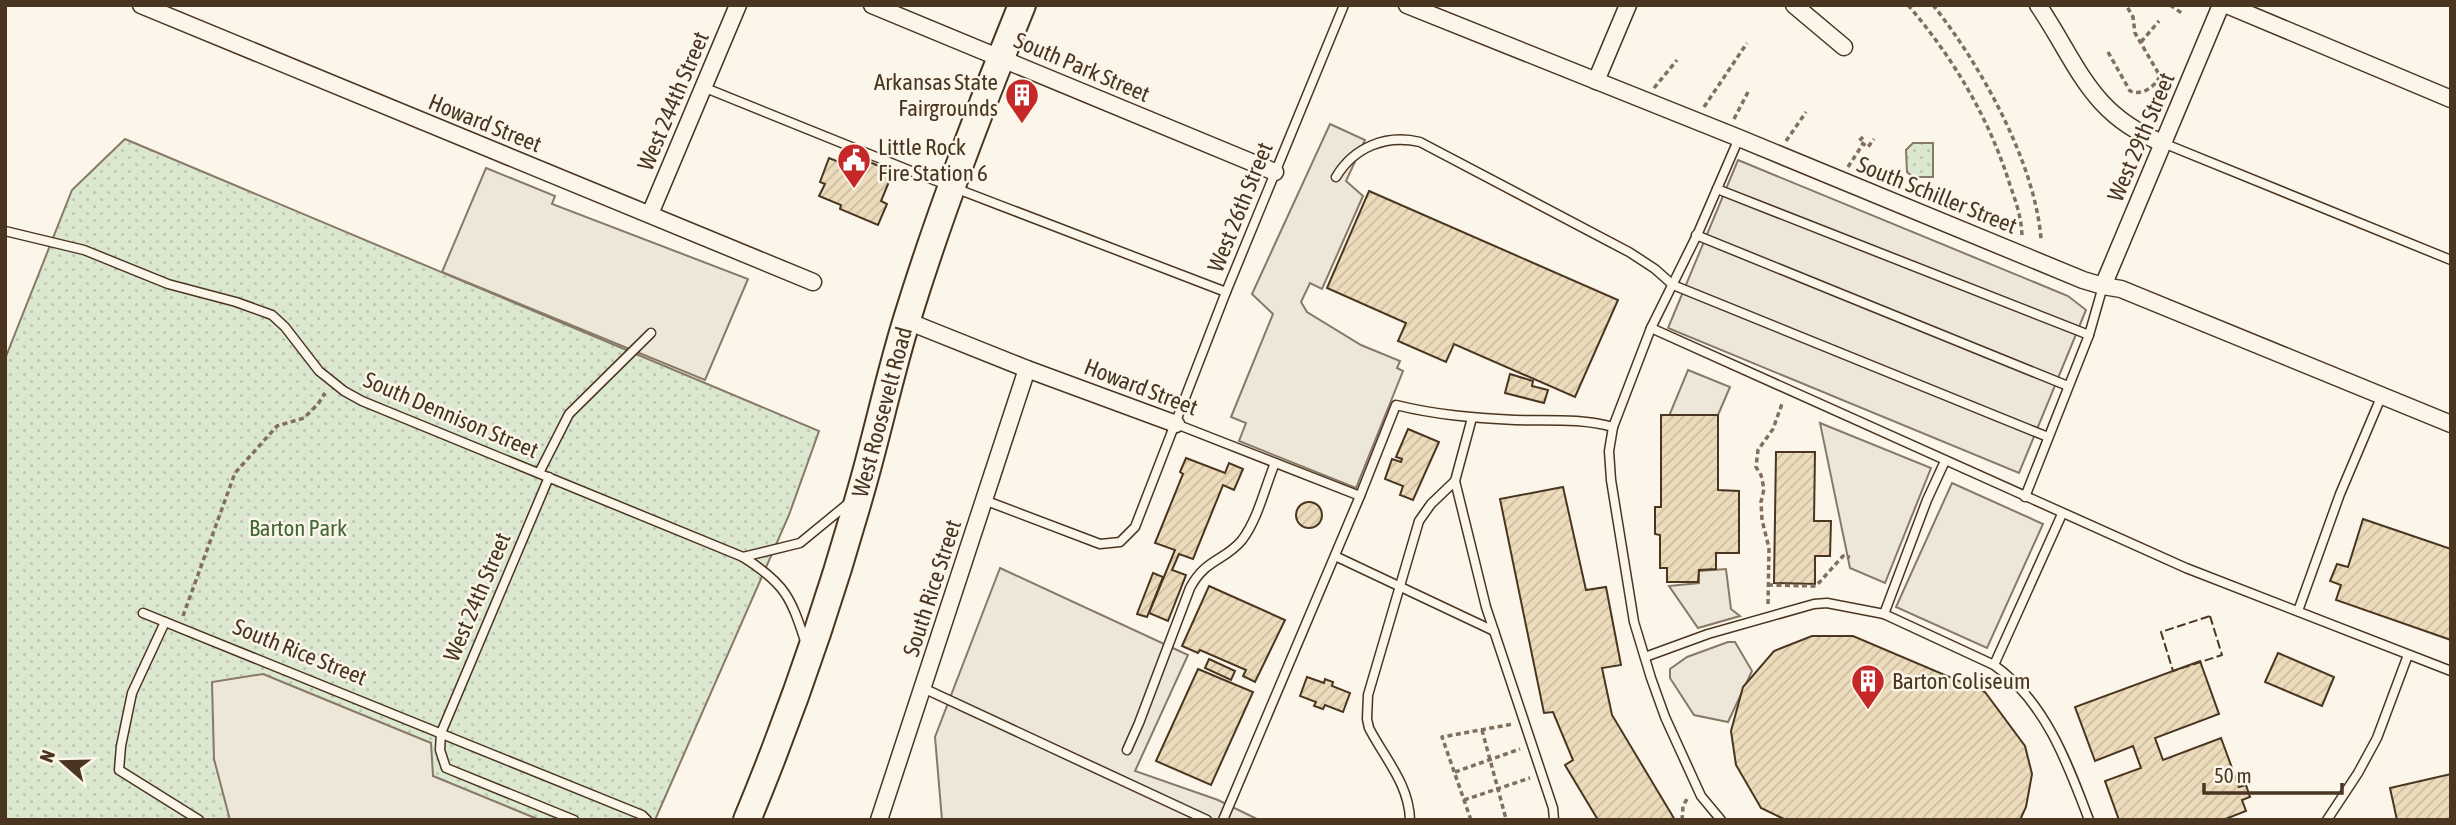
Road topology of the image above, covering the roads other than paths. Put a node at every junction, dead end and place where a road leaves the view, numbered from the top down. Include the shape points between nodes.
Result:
1 (141, 5) edge
2 (738, 5) edge
3 (872, 5) edge
4 (1022, 5) edge
5 (1344, 5) edge
6 (1408, 5) edge
7 (1628, 5) edge
8 (1794, 5) edge
9 (2038, 5) edge
10 (2221, 5) edge
11 (2227, 5) edge
12 (1844, 47) dead end
13 (1001, 57) junction
14 (1596, 80) junction
15 (704, 87) junction
16 (2451, 99) edge
17 (1734, 136) junction
18 (2163, 143) junction
19 (1275, 172) junction
20 (1336, 177) dead end
21 (950, 186) junction
22 (1717, 189) junction
23 (650, 215) junction
24 (5, 231) edge
25 (1696, 235) junction
26 (2451, 260) edge
27 (813, 282) dead end
28 (1673, 285) junction
29 (2103, 286) junction
30 (1226, 292) junction
31 (906, 321) junction
32 (1651, 328) junction
33 (651, 333) dead end
34 (2089, 335) junction
35 (1027, 369) junction
36 (2068, 386) junction
37 (2382, 396) junction
38 (1472, 418) junction
39 (1176, 424) junction
40 (2451, 424) edge
41 (1613, 428) junction
42 (2048, 437) junction
43 (1945, 461) junction
44 (1275, 463) junction
45 (539, 473) junction
46 (549, 477) junction
47 (1455, 481) junction
48 (860, 494) junction
49 (1360, 496) junction
50 (2025, 497) junction
51 (984, 500) junction
52 (2062, 514) junction
53 (1335, 556) junction
54 (743, 557) junction
55 (1400, 586) junction
56 (2298, 611) junction
57 (143, 613) dead end
58 (1884, 614) junction
59 (165, 622) junction
60 (1494, 631) junction
61 (809, 654) junction
62 (2408, 655) junction
63 (1645, 657) junction
64 (1994, 665) junction
65 (2451, 671) edge
66 (923, 688) junction
67 (441, 733) junction
68 (1126, 750) dead end
69 (2328, 819) edge
70 (199, 820) edge
71 (574, 820) edge
72 (647, 820) edge
73 (747, 820) edge
74 (880, 820) edge
75 (1207, 820) edge
76 (1223, 820) edge
77 (1410, 820) edge
78 (1554, 820) edge
79 (1721, 820) edge
80 (2089, 820) edge

1 - 23 street, Howard Street
2 - 15 street, West 244th Street
3 - 13 street, South Park Street
4 - 13 main road, West Roosevelt Road
5 - 19 lane, West 26th Street
6 - 14 street, South Schiller Street
7 - 14 street
8 - 12 street
9 - 18 street via 2096,98 2128,127
10 - 18 street, West 29th Street
11 - 16 street
13 - 19 street, South Park Street
13 - 21 main road, West Roosevelt Road
14 - 17 street, South Schiller Street
15 - 21 lane
15 - 23 street, West 244th Street
17 - 22 lane
17 - 29 street, South Schiller Street
18 - 26 lane
18 - 29 street, West 29th Street
19 - 30 lane, West 26th Street
20 - 28 lane via 1373,144 1395,138 1420,142 1629,252
21 - 30 lane
21 - 31 main road, West Roosevelt Road
22 - 25 lane
22 - 34 lane
23 - 27 street, Howard Street
24 - 45 lane, South Dennison Street via 84,250 168,284 272,315 319,371 362,401
25 - 28 lane
25 - 36 lane
28 - 32 lane
28 - 42 lane
29 - 34 lane
29 - 37 street, South Schiller Street via 2121,289
30 - 39 lane, West 26th Street
31 - 35 street, Howard Street
31 - 48 main road, West Roosevelt Road
32 - 41 lane
32 - 43 lane
33 - 45 lane via 569,415
34 - 36 lane
35 - 39 street, Howard Street
35 - 51 street, South Rice Street
36 - 42 lane
37 - 40 street, South Schiller Street
37 - 56 lane
38 - 41 lane via 1580,420
38 - 47 lane
38 - 49 lane via 1396,405
39 - 44 lane, Howard Street
39 - 51 lane, West 26th Street via 1135,527 1119,542 1100,544
41 - 63 lane via 1611,480 1634,622
42 - 50 lane
43 - 50 lane
43 - 58 lane
44 - 49 lane, Howard Street
44 - 68 lane via 1243,538 1198,574 1190,588
45 - 46 lane, South Dennison Street
46 - 54 lane, South Dennison Street
46 - 67 lane, West 24th Street
47 - 55 lane via 1419,521
47 - 60 lane
48 - 54 lane via 800,543
48 - 61 main road, West Roosevelt Road
49 - 53 lane
50 - 52 lane
51 - 66 street, South Rice Street
52 - 56 lane
52 - 64 lane
53 - 55 lane
53 - 76 lane
54 - 61 lane, South Dennison Street via 783,588
55 - 60 lane
55 - 77 lane via 1374,669 1367,719 1402,782
56 - 62 lane
57 - 59 lane, South Rice Street
58 - 63 lane via 1814,604
58 - 64 lane
59 - 67 lane, South Rice Street
59 - 70 lane via 132,693 119,770
60 - 78 lane
61 - 73 main road, West Roosevelt Road
62 - 65 lane
62 - 69 lane via 2377,738
63 - 79 lane via 1664,714 1701,796
64 - 80 lane via 2039,713
66 - 74 street, South Rice Street
66 - 75 lane
67 - 71 lane via 446,768
67 - 72 lane, South Rice Street

